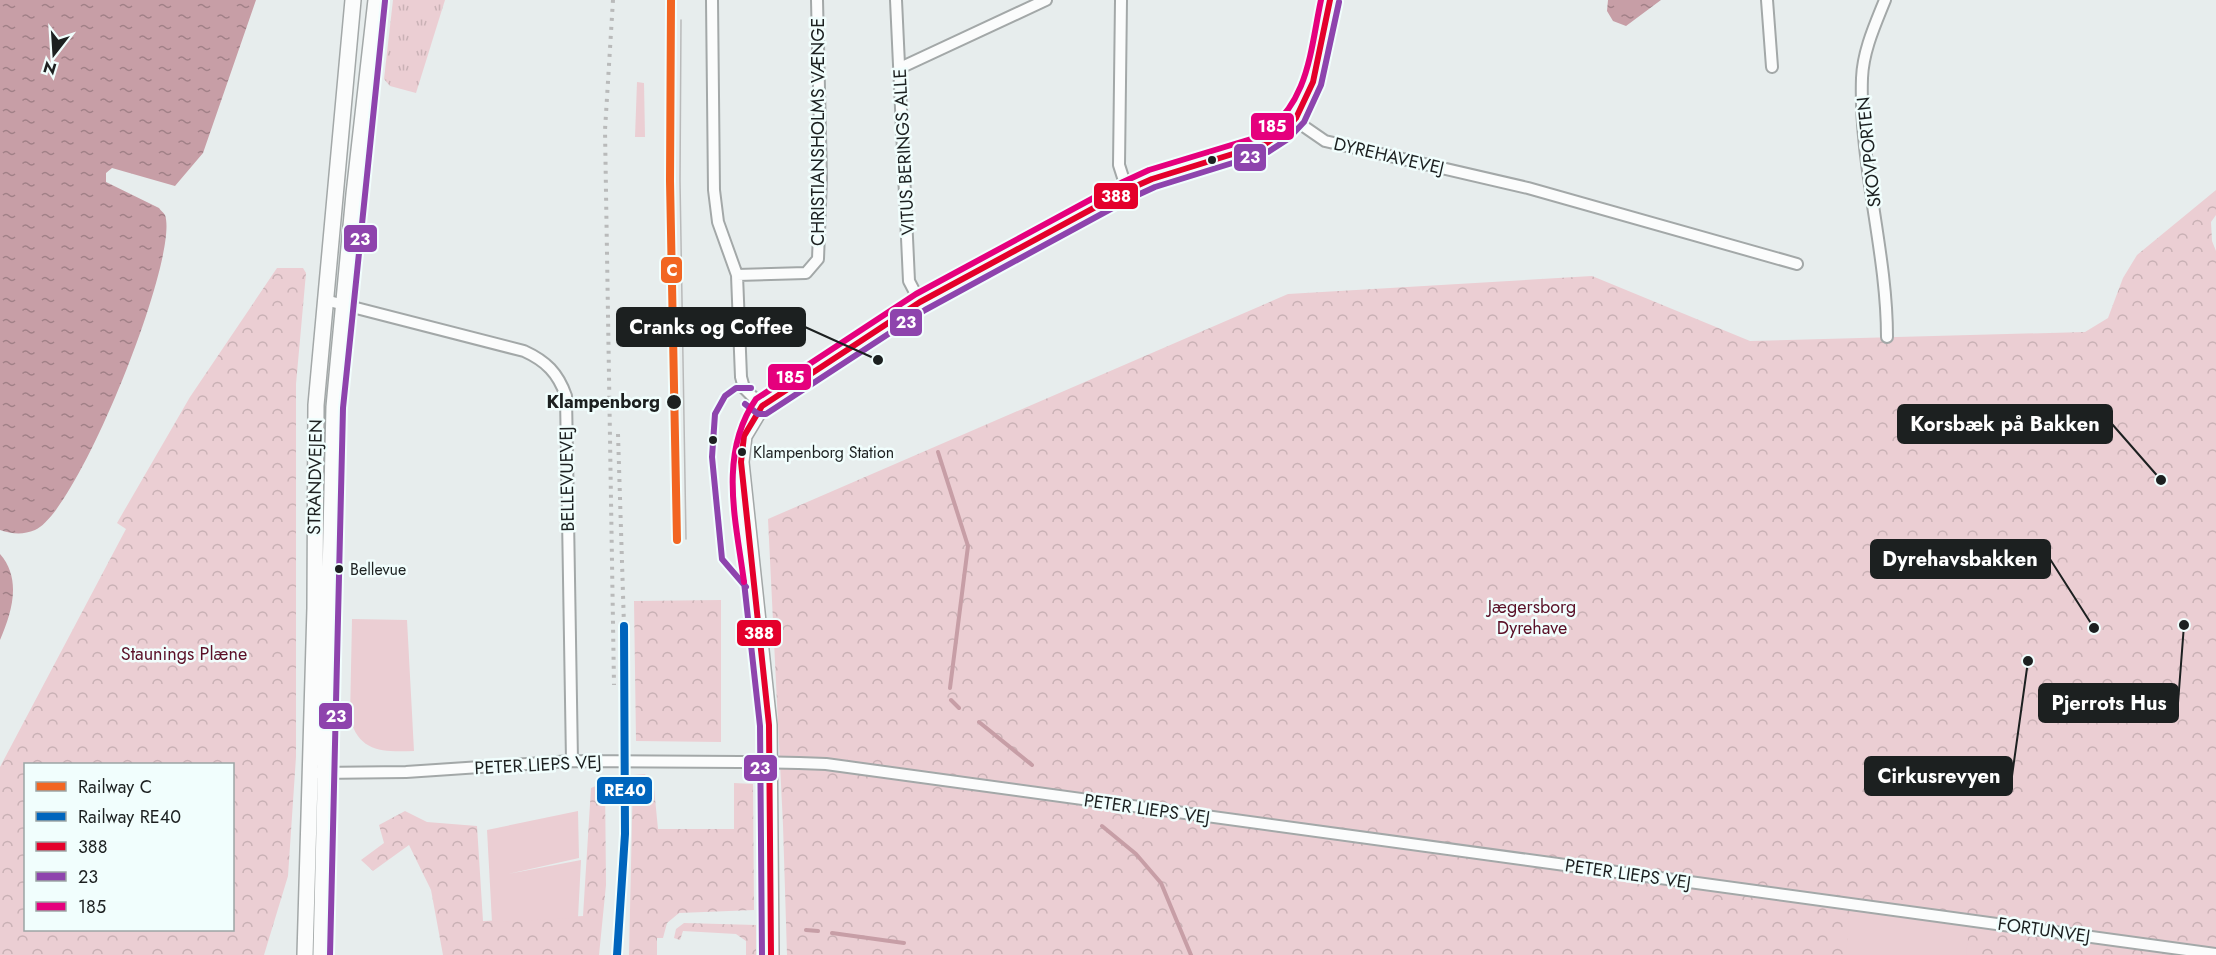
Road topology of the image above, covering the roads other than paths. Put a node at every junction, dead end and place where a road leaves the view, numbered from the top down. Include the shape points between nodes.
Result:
1 (353, 0) edge
2 (376, 0) edge
3 (712, 0) edge
4 (818, 0) edge
5 (896, 0) edge
6 (1046, 0) edge
7 (1121, 0) edge
8 (1330, 0) edge
9 (1767, 0) edge
10 (1885, 0) edge
11 (1772, 67) dead end
12 (900, 68) junction
13 (1296, 121) junction
14 (1127, 190) junction
15 (1797, 264) dead end
16 (737, 275) junction
17 (325, 300) junction
18 (920, 302) junction
19 (344, 304) junction
20 (1887, 337) dead end
21 (762, 406) junction
22 (572, 761) junction
23 (319, 773) junction
24 (1978, 921) joint
25 (2216, 954) edge
26 (305, 955) edge
27 (321, 955) edge
28 (771, 955) edge

1 - 17 main road, STRANDVEJEN
2 - 19 main road, STRANDVEJEN
3 - 16 street via 714,190 718,222
4 - 16 street, CHRISTIANSHOLMS VÆNGE via 818,258 806,273
5 - 12 street, VITUS BERINGS ALLE
6 - 12 street
7 - 14 street via 1119,165
8 - 13 main road via 1312,85
9 - 11 street
10 - 20 street, SKOVPORTEN via 1868,43 1862,77
12 - 18 street, VITUS BERINGS ALLE via 909,281
13 - 14 main road via 1281,136 1265,144
13 - 15 street, DYREHAVEVEJ via 1325,141 1528,188
14 - 18 main road
16 - 21 street via 741,377 744,388
17 - 19 street, BELLEVUEVEJ
17 - 23 main road, STRANDVEJEN via 316,405
18 - 21 main road
19 - 22 street, BELLEVUEVEJ via 524,351 553,369 562,384 566,396
19 - 23 main road, STRANDVEJEN via 334,407
21 - 28 main road via 744,436 741,462 769,725
22 - 23 street, PETER LIEPS VEJ via 406,772
22 - 24 street, PETER LIEPS VEJ, bridge via 826,764
23 - 26 main road, STRANDVEJEN
23 - 27 main road, STRANDVEJEN
24 - 25 street, FORTUNVEJ

